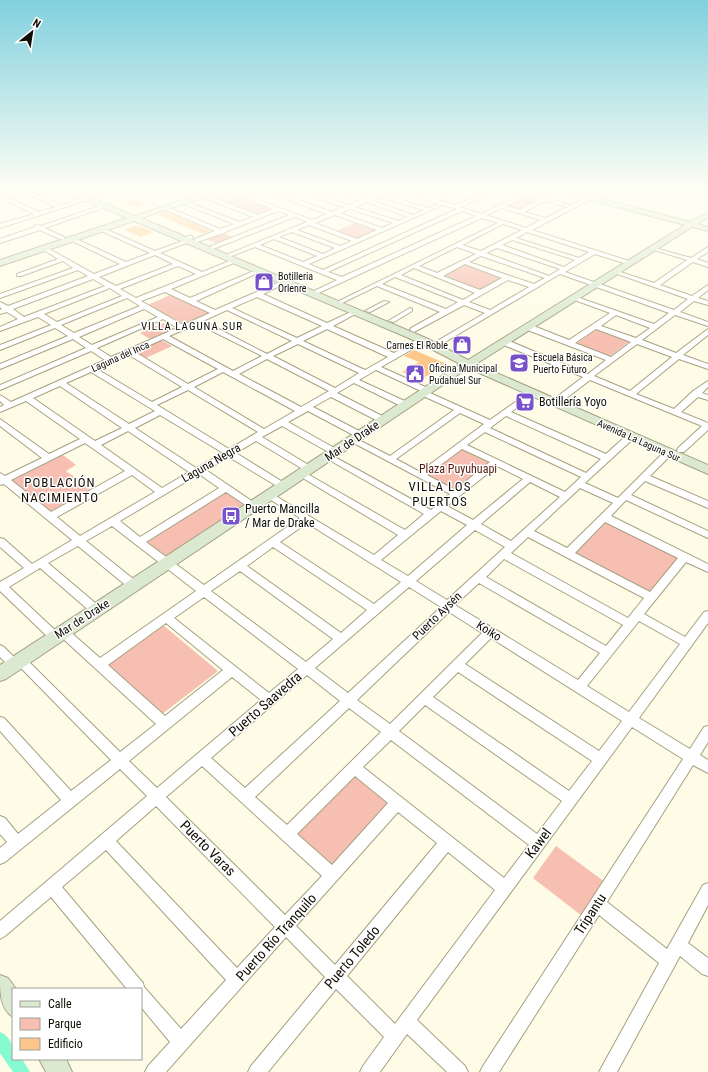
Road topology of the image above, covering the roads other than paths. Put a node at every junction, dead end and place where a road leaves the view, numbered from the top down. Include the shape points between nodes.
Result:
1 (59, 239) edge
2 (72, 239) joint
3 (123, 239) edge
4 (191, 239) junction
5 (234, 239) edge
6 (269, 239) edge
7 (279, 239) edge
8 (316, 239) edge
9 (353, 239) edge
10 (363, 239) edge
11 (400, 239) edge
12 (412, 239) edge
13 (415, 239) edge
14 (469, 239) edge
15 (509, 239) edge
16 (514, 239) edge
17 (556, 239) edge
18 (667, 239) edge
19 (358, 241) junction
20 (407, 242) junction
21 (255, 245) junction
22 (457, 245) junction
23 (495, 245) junction
24 (214, 247) junction
25 (44, 248) junction
26 (340, 248) junction
27 (653, 248) junction
28 (708, 249) edge
29 (595, 251) junction
30 (480, 253) junction
31 (156, 254) junction
32 (323, 256) junction
33 (230, 257) junction
34 (0, 259) edge
35 (63, 259) junction
36 (580, 260) junction
37 (692, 260) junction
38 (464, 262) junction
39 (0, 263) edge
40 (630, 263) junction
41 (178, 264) junction
42 (304, 264) junction
43 (127, 265) junction
44 (708, 265) edge
45 (413, 266) junction
46 (78, 268) junction
47 (562, 270) junction
48 (258, 271) junction
49 (323, 272) junction
50 (615, 272) junction
51 (201, 274) junction
52 (19, 275) dead end
53 (395, 275) junction
54 (437, 276) junction
55 (94, 277) junction
56 (508, 277) junction
57 (550, 278) junction
58 (343, 280) junction
59 (284, 282) junction
60 (377, 284) junction
61 (595, 285) junction
62 (655, 285) junction
63 (535, 287) junction
64 (708, 287) edge
65 (112, 288) junction
66 (165, 289) junction
67 (316, 292) junction
68 (481, 292) junction
69 (257, 294) junction
70 (0, 296) edge
71 (127, 296) junction
72 (574, 298) junction
73 (694, 298) junction
74 (136, 301) junction
75 (190, 301) junction
76 (340, 302) junction
77 (386, 302) dead end
78 (464, 302) junction
79 (708, 303) edge
80 (0, 304) edge
81 (145, 306) junction
82 (227, 308) junction
83 (8, 309) junction
84 (410, 310) dead end
85 (368, 311) junction
86 (0, 312) edge
87 (355, 312) junction
88 (446, 312) junction
89 (674, 312) junction
90 (215, 313) junction
91 (491, 313) junction
92 (615, 313) junction
93 (39, 314) junction
94 (163, 317) junction
95 (24, 320) junction
96 (198, 321) junction
97 (392, 321) junction
98 (708, 324) edge
99 (56, 325) junction
100 (326, 326) junction
101 (595, 326) junction
102 (528, 327) junction
103 (655, 327) junction
104 (182, 328) junction
105 (0, 329) edge
106 (414, 330) junction
107 (708, 332) edge
108 (73, 336) junction
109 (163, 336) junction
110 (422, 340) junction
111 (298, 341) junction
112 (636, 341) junction
113 (504, 342) junction
114 (438, 344) junction
115 (570, 344) junction
116 (0, 348) edge
117 (91, 348) junction
118 (129, 352) junction
119 (267, 356) junction
120 (393, 356) junction
121 (678, 356) junction
122 (110, 360) junction
123 (612, 360) junction
124 (472, 362) junction
125 (0, 367) edge
126 (375, 367) junction
127 (708, 367) edge
128 (92, 369) junction
129 (224, 369) junction
130 (365, 373) junction
131 (233, 374) junction
132 (589, 377) junction
133 (353, 380) junction
134 (61, 383) junction
135 (708, 383) edge
136 (188, 387) junction
137 (0, 388) edge
138 (332, 392) junction
139 (426, 392) junction
140 (532, 392) junction
141 (696, 393) junction
142 (631, 394) junction
143 (0, 397) edge
144 (27, 398) junction
145 (561, 398) junction
146 (708, 398) edge
147 (152, 405) junction
148 (406, 405) junction
149 (10, 406) junction
150 (304, 409) junction
151 (460, 409) junction
152 (0, 410) edge
153 (161, 411) junction
154 (505, 412) junction
155 (675, 413) junction
156 (383, 420) junction
157 (0, 422) edge
158 (281, 422) junction
159 (487, 425) junction
160 (707, 426) edge
161 (129, 428) junction
162 (264, 432) junction
163 (631, 436) junction
164 (255, 437) junction
165 (356, 438) junction
166 (86, 439) junction
167 (95, 445) junction
168 (461, 445) junction
169 (681, 450) junction
170 (228, 453) junction
171 (668, 453) junction
172 (331, 454) junction
173 (48, 458) junction
174 (607, 458) junction
175 (390, 460) junction
176 (496, 462) junction
177 (708, 462) edge
178 (708, 470) edge
179 (132, 471) junction
180 (197, 471) junction
181 (305, 472) junction
182 (420, 476) junction
183 (644, 476) junction
184 (587, 477) junction
185 (529, 478) junction
186 (2, 479) edge
187 (579, 484) junction
188 (283, 486) junction
189 (226, 488) junction
190 (162, 492) junction
191 (456, 494) junction
192 (269, 495) junction
193 (566, 496) junction
194 (622, 499) junction
195 (708, 505) edge
196 (253, 506) junction
197 (440, 506) junction
198 (431, 514) junction
199 (50, 517) junction
200 (604, 517) junction
201 (307, 518) junction
202 (113, 520) junction
203 (474, 525) junction
204 (527, 532) junction
205 (405, 535) junction
206 (708, 535) edge
207 (79, 540) junction
208 (0, 541) edge
209 (140, 541) junction
210 (272, 542) junction
211 (512, 546) junction
212 (504, 554) junction
213 (567, 554) junction
214 (685, 556) junction
215 (374, 560) junction
216 (41, 563) junction
217 (167, 563) junction
218 (239, 565) junction
219 (708, 568) edge
220 (31, 569) junction
221 (478, 577) junction
222 (408, 581) junction
223 (133, 585) junction
224 (1, 586) edge
225 (204, 591) junction
226 (651, 597) junction
227 (447, 606) junction
228 (96, 610) junction
229 (375, 610) junction
230 (637, 615) junction
231 (708, 615) edge
232 (166, 617) junction
233 (630, 624) junction
234 (490, 632) junction
235 (59, 634) junction
236 (341, 639) junction
237 (687, 643) junction
238 (0, 650) edge
239 (607, 652) junction
240 (17, 662) junction
241 (99, 665) junction
242 (457, 665) junction
243 (307, 668) junction
244 (232, 670) junction
245 (0, 674) edge
246 (579, 687) junction
247 (424, 698) junction
248 (269, 700) junction
249 (349, 700) junction
250 (631, 719) junction
251 (0, 722) edge
252 (165, 724) junction
253 (708, 731) edge
254 (390, 732) junction
255 (691, 757) junction
256 (202, 758) junction
257 (120, 760) junction
258 (600, 760) junction
259 (708, 767) edge
260 (354, 768) junction
261 (156, 797) junction
262 (245, 797) junction
263 (70, 800) junction
264 (571, 800) junction
265 (398, 802) junction
266 (0, 823) edge
267 (287, 835) junction
268 (106, 840) junction
269 (447, 842) junction
270 (17, 843) junction
271 (538, 843) junction
272 (0, 857) edge
273 (332, 875) junction
274 (52, 887) junction
275 (505, 888) junction
276 (708, 890) edge
277 (597, 904) junction
278 (286, 926) junction
279 (0, 931) edge
280 (678, 945) junction
281 (669, 961) junction
282 (708, 968) edge
283 (336, 976) junction
284 (237, 980) junction
285 (0, 986) edge
286 (136, 988) edge
287 (142, 995) edge
288 (12, 1004) edge
289 (406, 1021) junction
290 (395, 1036) junction
291 (181, 1042) junction
292 (52, 1060) edge
293 (60, 1072) edge
294 (154, 1072) edge
295 (257, 1072) edge
296 (368, 1072) edge
297 (459, 1072) edge
298 (489, 1072) edge
299 (608, 1072) edge

1 - 34 street
2 - 25 street
2 - 43 street
3 - 31 street
4 - 24 street, Avenida La Laguna Sur
4 - 31 street
4 - 33 street, Avenida La Laguna Sur
5 - 24 street
6 - 21 street
7 - 32 street
8 - 26 street
9 - 19 street
10 - 19 street
11 - 20 street
12 - 20 street
13 - 20 street
14 - 22 street
15 - 23 street
16 - 36 street
17 - 29 street
18 - 27 street, Mar de Drake
19 - 26 street
20 - 49 street
20 - 58 street
21 - 33 street
21 - 42 street
22 - 30 street
22 - 45 street
23 - 30 street
23 - 47 street
24 - 33 street, Avenida La Laguna Sur
25 - 35 street
25 - 39 street
26 - 32 street
27 - 37 street
27 - 40 street, Mar de Drake
28 - 37 street
29 - 36 street
29 - 40 street
30 - 38 street
30 - 57 street
31 - 41 street
31 - 43 street
32 - 42 street
33 - 48 street, Avenida La Laguna Sur
33 - 51 street
33 - 67 street, Avenida La Laguna Sur
35 - 46 street
35 - 52 street
36 - 47 street
37 - 44 street
37 - 62 street
38 - 54 street
38 - 56 street
40 - 50 street, Mar de Drake
41 - 51 street
41 - 65 street
42 - 49 street
43 - 55 street
45 - 53 street
45 - 54 street
46 - 55 street
46 - 70 street
47 - 57 street
47 - 61 street
48 - 59 street, Avenida La Laguna Sur
48 - 75 street
49 - 58 street
50 - 61 street, Mar de Drake
50 - 62 street
51 - 66 street
53 - 60 street
53 - 78 street
54 - 68 street
55 - 65 street
55 - 83 street
56 - 63 street
56 - 68 street
57 - 63 street
58 - 67 street
59 - 67 street, Avenida La Laguna Sur
59 - 69 street, Laguna del Inca
60 - 76 street
60 - 88 street
61 - 72 street, Mar de Drake
61 - 89 street
62 - 73 street
63 - 91 street
64 - 73 street
65 - 71 street
65 - 93 street
66 - 74 street
66 - 75 street
67 - 76 street, Avenida La Laguna Sur
68 - 78 street
69 - 82 street, Laguna del Inca
69 - 100 street
71 - 74 street
71 - 99 street
72 - 92 street
72 - 102 street, Mar de Drake
73 - 79 street
73 - 89 street
74 - 81 street
75 - 90 street
76 - 85 street, Avenida La Laguna Sur
76 - 87 street, Avenida La Laguna Sur
77 - 85 street
78 - 88 street
78 - 91 street
80 - 83 street
81 - 94 street
81 - 108 street
82 - 90 street, Laguna del Inca
82 - 111 street
83 - 86 street
83 - 95 street
84 - 97 street
85 - 97 street, Avenida La Laguna Sur
87 - 100 street
87 - 110 street, Avenida La Laguna Sur
88 - 106 street
89 - 98 street
89 - 103 street
90 - 96 street, Laguna del Inca
91 - 114 street
92 - 101 street
92 - 103 street
93 - 95 street
93 - 99 street
94 - 104 street
94 - 117 street
95 - 105 street
96 - 104 street, Laguna del Inca
96 - 119 street
97 - 106 street, Avenida La Laguna Sur
99 - 108 street
99 - 116 street
100 - 111 street
100 - 120 street
101 - 112 street
101 - 115 street
102 - 113 street, Mar de Drake
102 - 115 street
103 - 112 street
104 - 109 street, Laguna del Inca
106 - 114 street, Avenida La Laguna Sur
107 - 121 street
108 - 117 street
108 - 125 street
109 - 118 street, Laguna del Inca
109 - 129 street
110 - 114 street, Avenida La Laguna Sur
110 - 120 street, Laguna Negra
111 - 119 street
111 - 130 street
112 - 121 street
112 - 123 street
113 - 124 street, Mar de Drake
113 - 132 street
114 - 124 street, Avenida La Laguna Sur
115 - 123 street
117 - 122 street
117 - 137 street
118 - 122 street, Laguna del Inca
118 - 136 street
119 - 131 street
119 - 138 street
120 - 126 street, Laguna Negra
121 - 127 street
121 - 142 street
122 - 128 street, Laguna del Inca
123 - 132 street
124 - 139 street, Mar de Drake
124 - 140 street, Avenida La Laguna Sur
124 - 145 street, Avenida La Laguna Sur
126 - 130 street, Laguna Negra
126 - 139 street
128 - 134 street, Laguna del Inca
128 - 147 street
129 - 131 street
129 - 136 street
130 - 133 street, Laguna Negra
131 - 150 street
132 - 142 street
132 - 145 street
133 - 138 street, Laguna Negra
133 - 148 street
134 - 144 street, Laguna del Inca
134 - 161 street
135 - 141 street
136 - 147 street
136 - 162 street
138 - 150 street, Laguna Negra
138 - 156 street
139 - 148 street, Mar de Drake
139 - 151 street
140 - 154 street
140 - 163 street, Avenida La Laguna Sur
141 - 146 street
141 - 155 street
142 - 155 street
143 - 149 street
144 - 149 street, Laguna del Inca
144 - 166 street
145 - 169 street, Avenida La Laguna Sur
147 - 153 street
148 - 156 street, Mar de Drake
149 - 152 street, Laguna del Inca
150 - 158 street, Laguna Negra
150 - 165 street
151 - 159 street
151 - 175 street
153 - 161 street
153 - 170 street
154 - 159 street
154 - 174 street
155 - 160 street
156 - 165 street, Mar de Drake
157 - 173 street
158 - 162 street, Laguna Negra
158 - 172 street
159 - 168 street
159 - 184 street
160 - 169 street
161 - 167 street
161 - 180 street
162 - 164 street, Laguna Negra
163 - 171 street, Avenida La Laguna Sur
163 - 174 street, Puerto Aysén
164 - 170 street, Laguna Negra
164 - 181 street
165 - 172 street, Mar de Drake
165 - 175 street
166 - 167 street
166 - 173 street
167 - 179 street
168 - 176 street
168 - 182 street
169 - 177 street, Avenida La Laguna Sur
170 - 180 street, Laguna Negra
170 - 188 street
171 - 178 street, Avenida La Laguna Sur
171 - 183 street
172 - 181 street, Mar de Drake
172 - 198 street
173 - 186 street
174 - 184 street, Puerto Aysén
175 - 182 street
176 - 185 street
176 - 191 street
179 - 190 street
179 - 199 street
180 - 189 street
180 - 190 street, Laguna Negra
181 - 188 street, Mar de Drake
181 - 205 street
182 - 191 street
183 - 194 street
183 - 195 street
184 - 187 street, Puerto Aysén
185 - 193 street
185 - 203 street, Puerto Saavedra
186 - 199 street
187 - 193 street, Puerto Aysén
187 - 194 street
188 - 192 street, Mar de Drake
189 - 196 street
189 - 209 street
190 - 202 street, Laguna Negra
191 - 197 street
192 - 196 street, Mar de Drake
192 - 201 street, Koiko
193 - 204 street, Puerto Aysén
194 - 200 street
194 - 206 street
196 - 217 street, Mar de Drake
197 - 198 street
197 - 203 street
198 - 205 street
199 - 207 street
200 - 213 street
200 - 214 street
201 - 210 street
201 - 215 street, Koiko
202 - 207 street, Laguna Negra
202 - 209 street
203 - 211 street
203 - 222 street, Puerto Saavedra
204 - 211 street, Puerto Aysén
204 - 213 street
205 - 215 street
207 - 216 street, Laguna Negra
207 - 223 street
208 - 220 street
209 - 217 street
210 - 218 street
210 - 229 street
211 - 212 street, Puerto Aysén
212 - 221 street, Puerto Aysén
212 - 233 street
213 - 226 street
214 - 219 street
214 - 226 street
215 - 222 street, Koiko
216 - 220 street, Laguna Negra
216 - 228 street
217 - 223 street, Mar de Drake
217 - 225 street
218 - 225 street
218 - 236 street
220 - 224 street, Laguna Negra
221 - 227 street, Puerto Aysén
221 - 239 street
222 - 227 street, Koiko
222 - 229 street, Puerto Saavedra
223 - 228 street, Mar de Drake
224 - 235 street
225 - 232 street
225 - 243 street
226 - 230 street
227 - 234 street, Koiko
227 - 249 street, Puerto Aysén
228 - 235 street, Mar de Drake
229 - 236 street, Puerto Saavedra
230 - 233 street
230 - 237 street
231 - 237 street, Kawel
232 - 241 street
232 - 244 street
233 - 239 street
234 - 242 street
234 - 246 street, Koiko
235 - 240 street, Mar de Drake
235 - 241 street
236 - 243 street, Puerto Saavedra
237 - 250 street, Kawel
238 - 240 street, Puerto Varas
239 - 246 street
240 - 245 street, Mar de Drake
240 - 257 street, Puerto Varas
241 - 252 street
242 - 247 street
242 - 258 street
243 - 248 street, Puerto Saavedra
243 - 249 street
244 - 248 street
244 - 252 street
246 - 250 street, Koiko
247 - 254 street
247 - 264 street
248 - 256 street, Puerto Saavedra
249 - 254 street
249 - 262 street, Puerto Aysén
250 - 255 street, Koiko
250 - 258 street, Kawel
251 - 263 street
252 - 257 street
253 - 255 street, Tripantu
254 - 260 street
254 - 271 street
255 - 259 street, Koiko
255 - 277 street, Tripantu
256 - 261 street, Puerto Saavedra
256 - 262 street
257 - 261 street, Puerto Varas
257 - 263 street
258 - 264 street, Kawel
260 - 265 street
260 - 267 street
261 - 268 street, Puerto Saavedra
261 - 278 street, Puerto Varas
262 - 267 street
263 - 270 street
264 - 271 street, Kawel
265 - 269 street
265 - 273 street, Puerto Río Tranquilo
266 - 270 street
267 - 273 street
268 - 274 street, Puerto Saavedra
268 - 284 street
269 - 275 street
269 - 283 street, Puerto Toledo
270 - 272 street
271 - 275 street, Kawel
273 - 278 street, Puerto Río Tranquilo
274 - 279 street, Puerto Saavedra
274 - 286 street
275 - 289 street, Kawel
276 - 280 street
277 - 281 street
277 - 298 street, Tripantu
278 - 283 street, Puerto Varas
278 - 284 street, Puerto Río Tranquilo
280 - 281 street
280 - 282 street
281 - 299 street
283 - 290 street, Puerto Varas
283 - 295 street, Puerto Toledo
284 - 291 street, Puerto Río Tranquilo
285 - 288 street
287 - 291 street
289 - 290 street, Kawel
289 - 297 street
290 - 296 street, Kawel
291 - 294 street, Puerto Río Tranquilo
292 - 293 street

